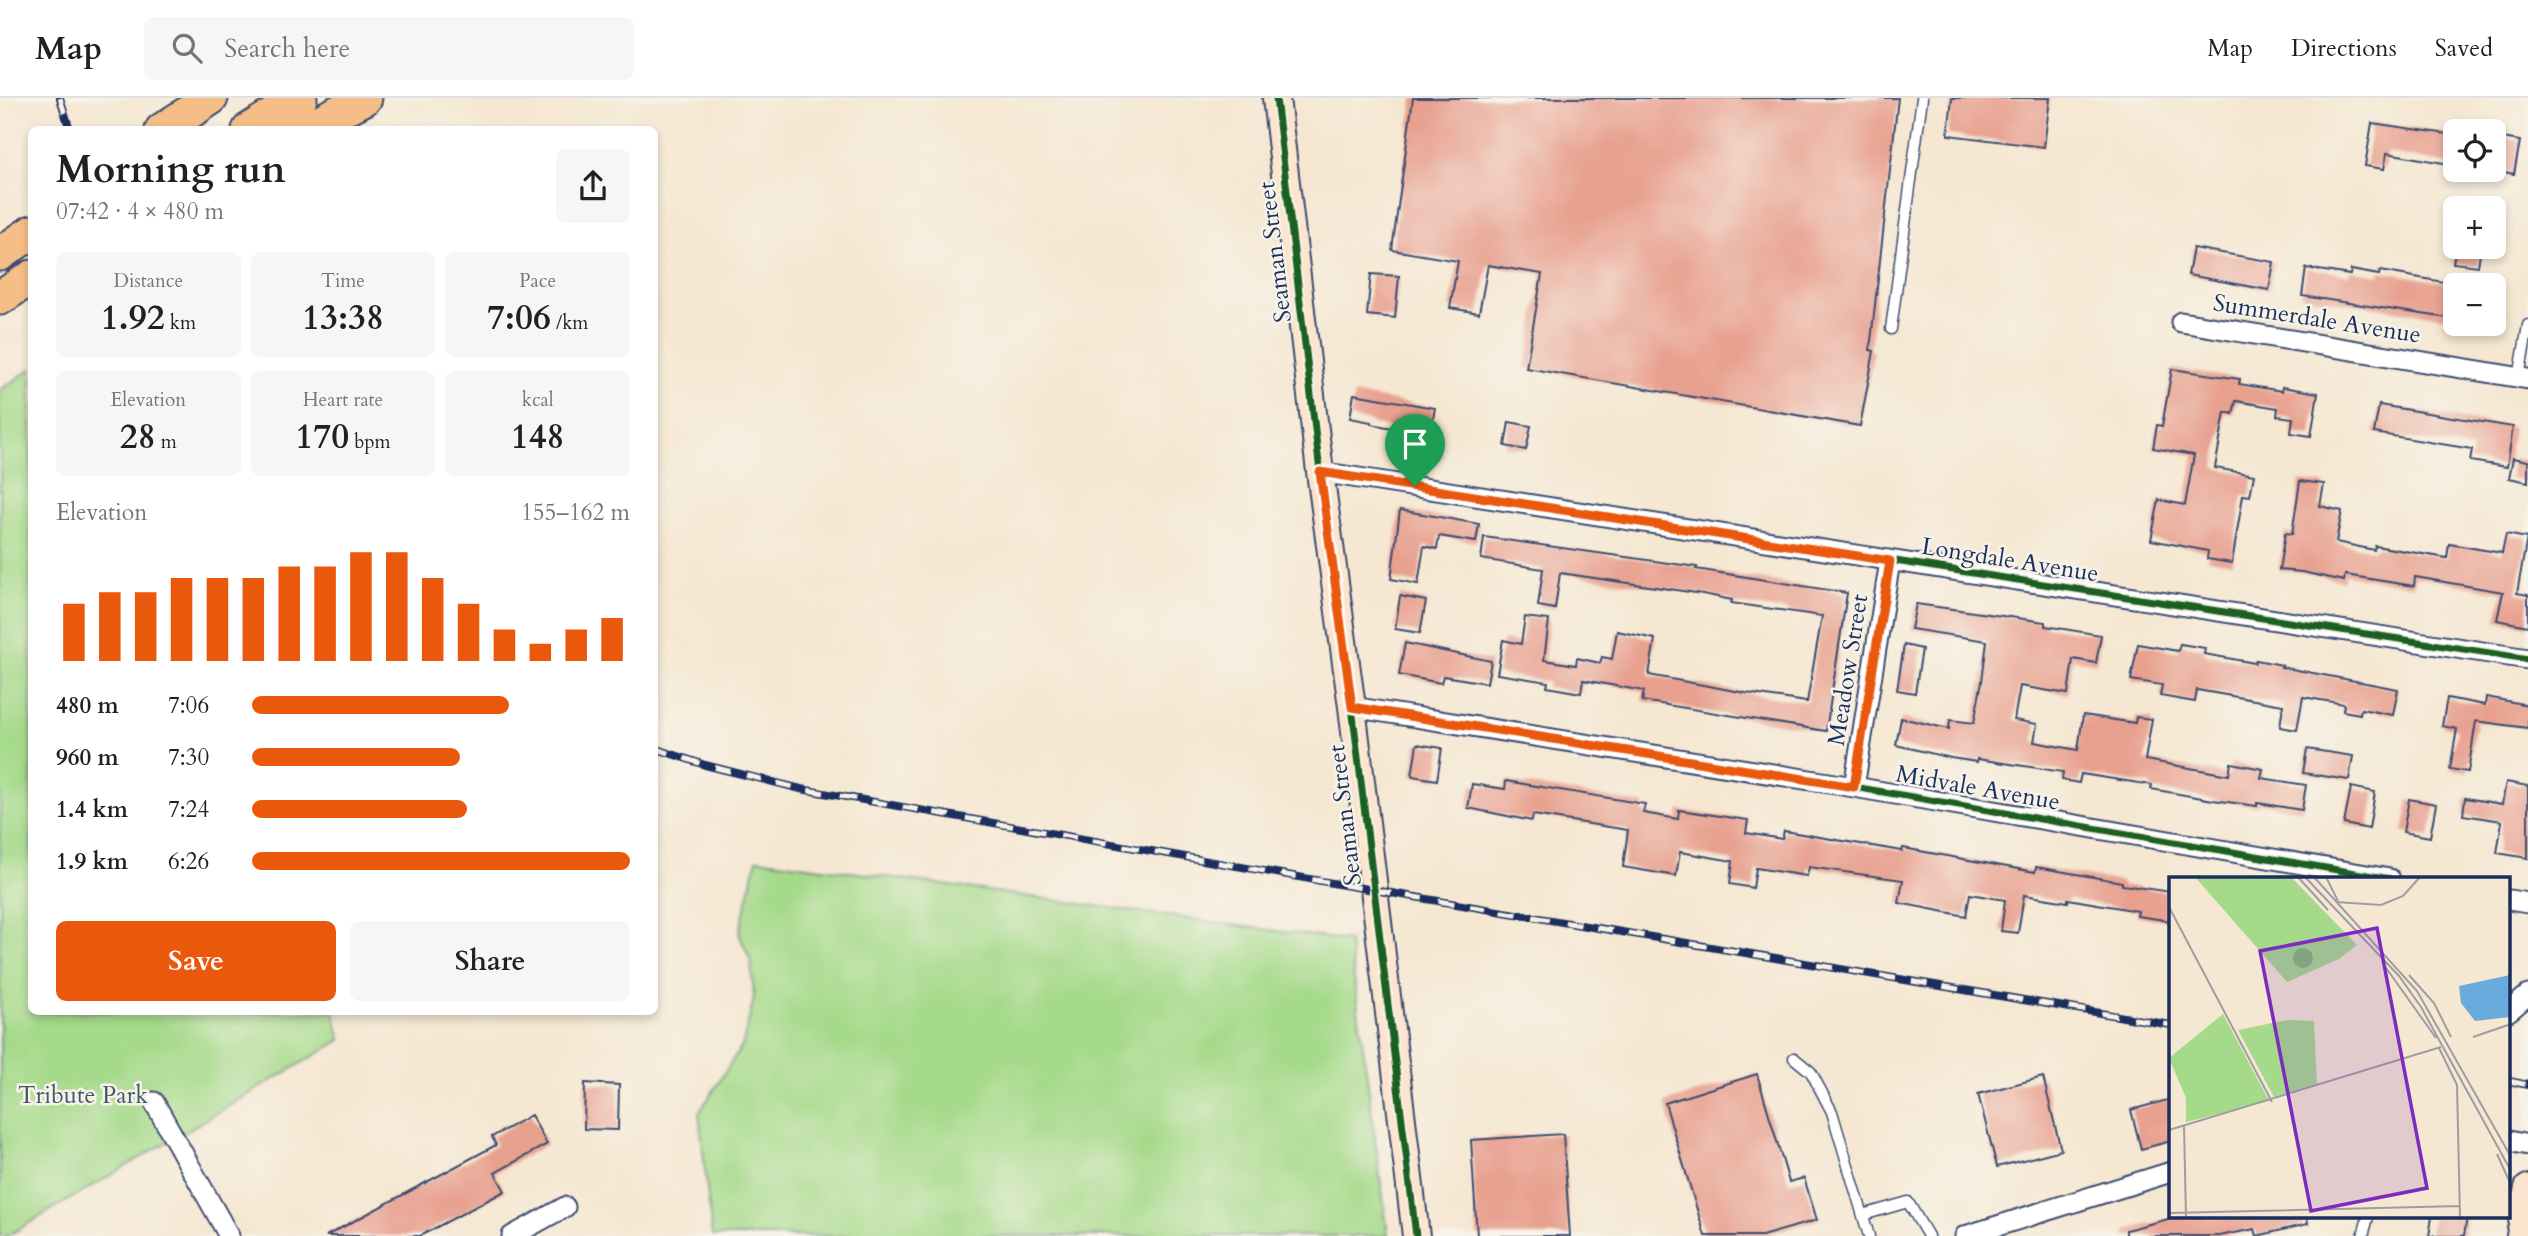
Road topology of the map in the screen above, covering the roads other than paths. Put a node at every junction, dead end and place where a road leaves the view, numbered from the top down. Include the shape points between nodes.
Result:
1 (214, 98) edge
2 (300, 98) edge
3 (365, 98) edge
4 (1276, 98) edge
5 (1922, 98) edge
6 (168, 126) edge
7 (180, 126) edge
8 (255, 126) edge
9 (312, 126) edge
10 (28, 218) edge
11 (10, 242) edge
12 (28, 280) edge
13 (0, 298) edge
14 (28, 300) edge
15 (0, 318) edge
16 (2181, 322) dead end
17 (2528, 325) edge
18 (1891, 329) dead end
19 (2523, 378) edge
20 (1320, 472) junction
21 (1890, 561) junction
22 (2528, 659) edge
23 (1352, 707) junction
24 (1854, 787) junction
25 (2377, 877) edge
26 (2510, 900) edge
27 (2528, 903) edge
28 (2528, 995) edge
29 (2510, 1010) edge
30 (1794, 1058) dead end
31 (154, 1102) dead end
32 (2510, 1141) edge
33 (2528, 1145) edge
34 (2169, 1172) edge
35 (2528, 1188) edge
36 (565, 1207) dead end
37 (1863, 1215) junction
38 (2368, 1218) edge
39 (229, 1236) edge
40 (512, 1236) edge
41 (1416, 1236) edge
42 (1869, 1236) edge
43 (1928, 1236) edge
44 (1965, 1236) edge
45 (2363, 1236) edge
46 (2520, 1236) edge

1 - 6 highway
1 - 7 highway
2 - 8 highway
3 - 9 highway
4 - 20 street, Seaman Street
5 - 18 lane
10 - 11 highway
12 - 13 highway
14 - 15 highway
16 - 19 street, Summerdale Avenue
17 - 19 lane
20 - 21 street, Longdale Avenue
20 - 23 street, Seaman Street
21 - 22 street, Longdale Avenue
21 - 24 street, Meadow Street
23 - 24 street, Midvale Avenue
23 - 41 street, Seaman Street
24 - 25 street, Midvale Avenue
26 - 27 street
28 - 29 street
30 - 37 lane via 1811,1072 1832,1112
31 - 39 street
32 - 33 street
34 - 44 street
35 - 46 street
36 - 40 street
37 - 42 lane
37 - 43 lane via 1908,1202
38 - 45 lane

